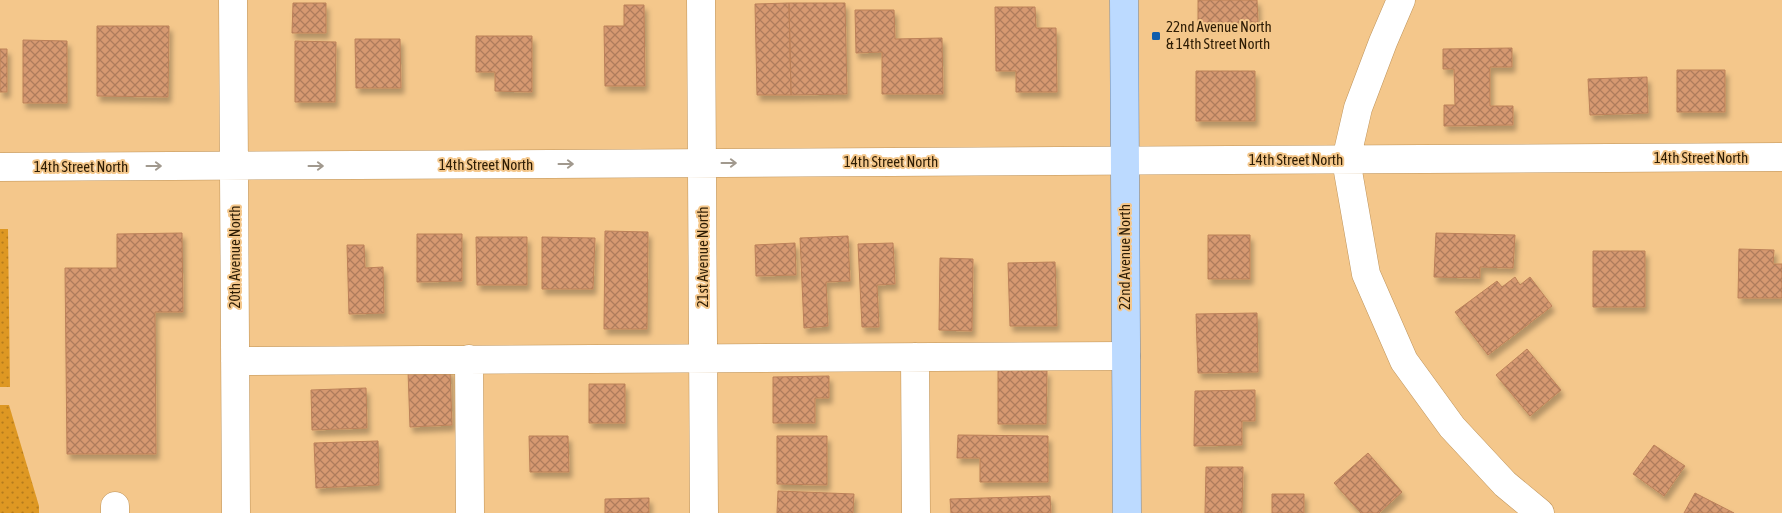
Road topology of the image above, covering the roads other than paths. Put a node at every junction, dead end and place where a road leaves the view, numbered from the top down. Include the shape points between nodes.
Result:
1 (233, 0) edge
2 (701, 0) edge
3 (1124, 0) edge
4 (1401, 0) edge
5 (1782, 157) edge
6 (1346, 160) junction
7 (1125, 161) junction
8 (702, 164) junction
9 (234, 166) junction
10 (0, 167) edge
11 (1126, 356) junction
12 (915, 357) junction
13 (469, 359) junction
14 (703, 359) junction
15 (235, 361) junction
16 (1505, 484) junction
17 (236, 513) edge
18 (470, 513) edge
19 (704, 513) edge
20 (916, 513) edge
21 (1127, 513) edge
22 (1505, 513) edge
23 (1540, 513) edge

1 - 9 street, 20th Avenue North
2 - 8 street, 21st Avenue North
3 - 7 main road, 22nd Avenue North
4 - 6 street via 1358,108
5 - 6 street, 14th Street North
6 - 7 street, 14th Street North
6 - 16 street via 1366,274 1404,361 1452,427
8 -> 7 street, 14th Street North
7 - 11 main road, 22nd Avenue North
9 -> 8 street, 14th Street North
8 - 14 street, 21st Avenue North
10 -> 9 street, 14th Street North
9 - 15 street, 20th Avenue North
11 - 12 street
11 - 21 main road, 22nd Avenue North
12 - 14 street
12 - 20 street
13 - 14 street
13 - 15 street
13 - 18 street
14 - 19 street, 21st Avenue North
15 - 17 street, 20th Avenue North
16 - 22 street
16 - 23 street

